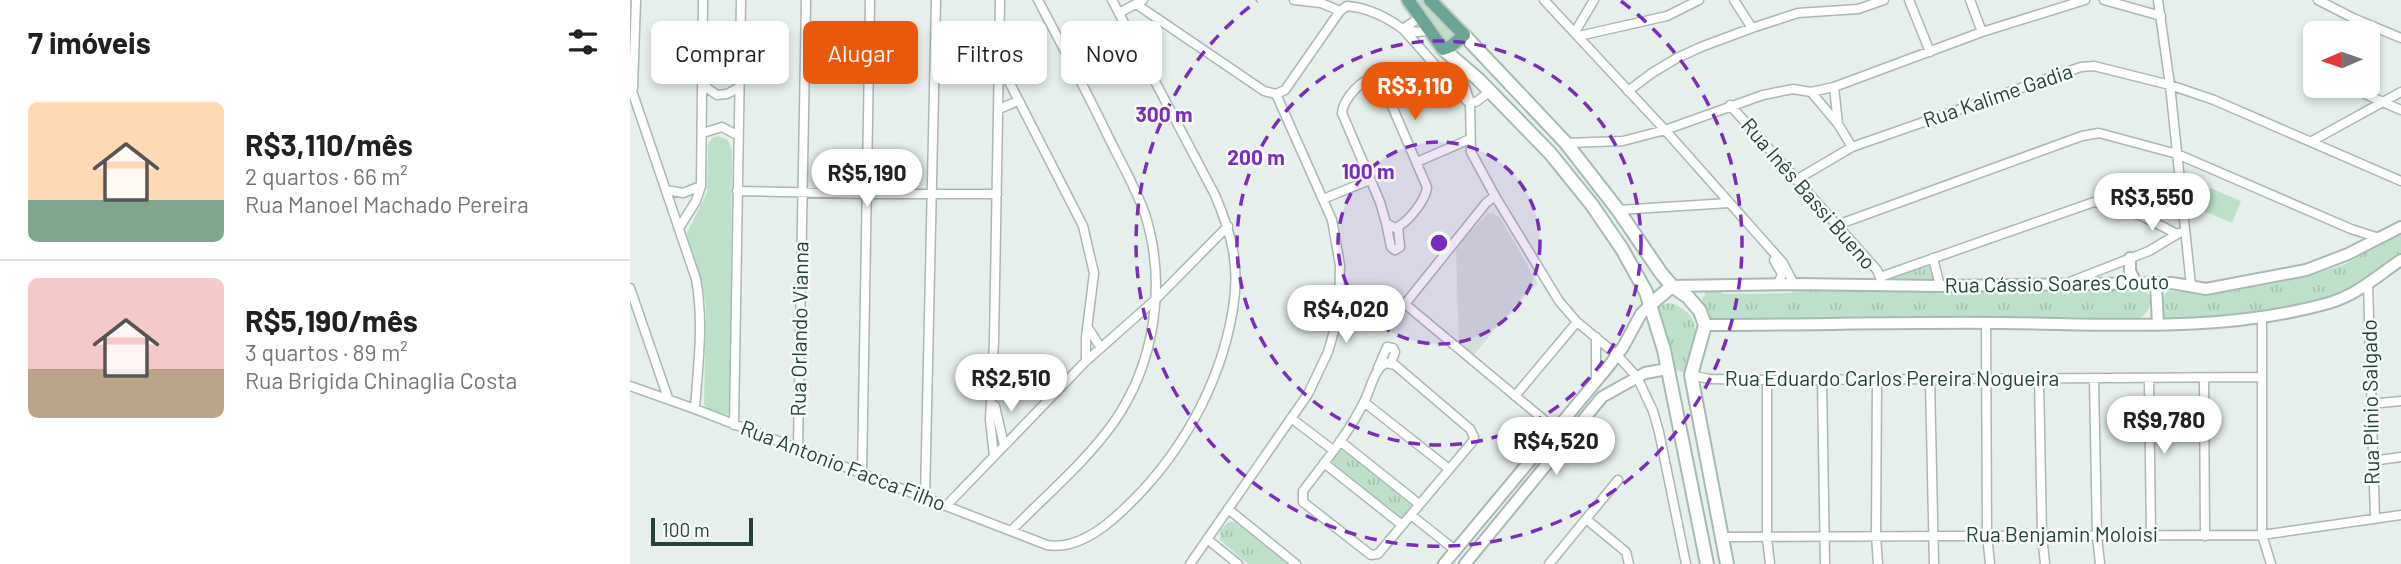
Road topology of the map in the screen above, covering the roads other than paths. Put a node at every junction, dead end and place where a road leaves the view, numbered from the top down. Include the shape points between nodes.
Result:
1 (703, 0) edge
2 (741, 0) edge
3 (806, 0) edge
4 (870, 0) edge
5 (936, 0) edge
6 (1000, 0) edge
7 (1038, 0) edge
8 (1112, 0) edge
9 (1294, 0) edge
10 (1408, 0) edge
11 (1430, 0) edge
12 (1544, 0) edge
13 (1594, 0) edge
14 (1699, 0) edge
15 (1734, 0) edge
16 (1884, 0) edge
17 (1909, 0) edge
18 (1970, 0) edge
19 (2085, 0) edge
20 (2104, 0) edge
21 (2158, 0) edge
22 (2318, 0) edge
23 (1139, 2) edge
24 (634, 7) edge
25 (1340, 11) junction
26 (1119, 13) junction
27 (2161, 16) junction
28 (1421, 17) junction
29 (703, 21) edge
30 (740, 21) edge
31 (1000, 21) edge
32 (1752, 28) junction
33 (1404, 30) junction
34 (1430, 30) junction
35 (1982, 32) junction
36 (1577, 34) junction
37 (1464, 35) junction
38 (2401, 37) edge
39 (1443, 49) junction
40 (1930, 52) junction
41 (1456, 61) junction
42 (703, 84) edge
43 (705, 84) edge
44 (738, 84) joint
45 (999, 84) edge
46 (1009, 84) edge
47 (2170, 85) junction
48 (1834, 87) junction
49 (631, 89) edge
50 (1628, 91) junction
51 (1489, 92) junction
52 (1811, 92) junction
53 (2401, 92) edge
54 (1276, 94) junction
55 (2373, 98) edge
56 (1018, 102) junction
57 (1470, 102) junction
58 (2382, 102) junction
59 (1730, 105) junction
60 (999, 109) junction
61 (2401, 110) edge
62 (1838, 124) junction
63 (1665, 130) junction
64 (703, 134) junction
65 (737, 135) junction
66 (1470, 139) junction
67 (2312, 141) junction
68 (1852, 147) junction
69 (1570, 148) junction
70 (2177, 154) junction
71 (1417, 162) junction
72 (1370, 180) junction
73 (1796, 180) junction
74 (2401, 181) edge
75 (701, 186) junction
76 (666, 190) junction
77 (737, 191) junction
78 (802, 193) junction
79 (867, 194) junction
80 (996, 194) junction
81 (933, 195) junction
82 (1495, 196) junction
83 (1322, 199) junction
84 (1729, 203) junction
85 (1624, 213) junction
86 (1386, 223) junction
87 (1837, 225) junction
88 (1228, 226) junction
89 (1398, 227) junction
90 (2401, 227) edge
91 (679, 228) junction
92 (2351, 229) junction
93 (2181, 232) junction
94 (2379, 238) junction
95 (1765, 243) junction
96 (2357, 250) junction
97 (1933, 258) junction
98 (2130, 258) junction
99 (2401, 260) edge
100 (1882, 281) junction
101 (2067, 283) junction
102 (2136, 283) junction
103 (1779, 284) junction
104 (1794, 284) junction
105 (2156, 284) junction
106 (2368, 284) junction
107 (1702, 285) junction
108 (1672, 286) junction
109 (1940, 286) junction
110 (2191, 286) junction
111 (630, 288) edge
112 (1156, 299) junction
113 (1341, 301) junction
114 (1405, 304) junction
115 (1651, 304) junction
116 (1700, 311) junction
117 (2262, 317) junction
118 (1136, 318) junction
119 (1577, 322) junction
120 (1986, 323) junction
121 (2158, 325) junction
122 (1152, 326) junction
123 (1705, 326) junction
124 (1088, 328) junction
125 (1596, 337) junction
126 (1101, 348) junction
127 (1617, 355) junction
128 (1086, 360) junction
129 (1391, 363) junction
130 (1378, 368) junction
131 (1667, 369) junction
132 (1691, 375) junction
133 (1637, 377) junction
134 (2262, 377) junction
135 (1986, 378) junction
136 (2039, 378) junction
137 (2094, 379) junction
138 (2149, 379) junction
139 (2204, 379) junction
140 (1768, 380) junction
141 (1822, 380) junction
142 (1877, 380) junction
143 (1930, 380) junction
144 (1595, 382) junction
145 (630, 386) edge
146 (993, 389) junction
147 (1515, 396) junction
148 (668, 398) junction
149 (2401, 401) edge
150 (1364, 402) junction
151 (2371, 404) junction
152 (695, 409) junction
153 (1291, 418) junction
154 (734, 425) junction
155 (1555, 429) junction
156 (1568, 438) junction
157 (1340, 441) junction
158 (1004, 444) junction
159 (798, 449) junction
160 (1333, 450) junction
161 (994, 456) junction
162 (2401, 457) edge
163 (2372, 461) junction
164 (1324, 463) junction
165 (1449, 469) junction
166 (862, 475) junction
167 (1618, 480) dead end
168 (925, 498) junction
169 (1419, 504) junction
170 (947, 505) junction
171 (1228, 509) junction
172 (1411, 514) junction
173 (2401, 515) edge
174 (1586, 519) junction
175 (2375, 519) junction
176 (1402, 525) junction
177 (1011, 531) junction
178 (2042, 534) junction
179 (1987, 535) junction
180 (2151, 535) junction
181 (2262, 535) junction
182 (1876, 536) junction
183 (1933, 536) junction
184 (2097, 536) junction
185 (2204, 536) junction
186 (1721, 537) junction
187 (1823, 537) junction
188 (1767, 538) junction
189 (1207, 539) junction
190 (1455, 550) junction
191 (1468, 563) edge
192 (1190, 564) edge
193 (1238, 564) edge
194 (1296, 564) edge
195 (1444, 564) edge
196 (1549, 564) edge
197 (1629, 564) edge
198 (1686, 564) edge
199 (1707, 564) edge
200 (1727, 564) edge
201 (1770, 564) edge
202 (1825, 564) edge
203 (1878, 564) edge
204 (1934, 564) edge
205 (1990, 564) edge
206 (2045, 564) edge
207 (2100, 564) edge
208 (2271, 564) edge

1 - 29 street
2 - 30 street
3 - 78 street, Rua Orlando Vianna
4 - 79 street
5 - 81 street
6 - 31 street
7 - 112 street via 1144,213 1153,249
8 - 26 street
9 - 25 street
10 - 28 main road
11 - 37 main road
12 - 36 street
13 - 36 street
14 - 36 street via 1668,16
15 - 32 street
16 - 32 street via 1858,9 1798,13
17 - 40 street
18 - 35 street
19 - 35 street
20 - 27 street
21 - 27 street
22 - 38 street
23 - 26 street
23 - 54 street via 1264,91
24 - 49 street
25 - 33 street via 1347,6 1365,9
25 - 54 street via 1285,90
26 - 88 street
27 - 47 street
28 - 33 street
28 - 34 main road
32 - 50 street via 1677,58
33 - 34 street
33 - 57 street
34 - 39 main road
35 - 40 street
36 - 50 street
37 - 39 main road
37 - 69 main road
39 - 41 main road
40 - 48 street
41 - 51 main road
41 - 57 street
42 - 64 street
43 - 44 street via 716,95 727,94
44 - 65 street
45 - 60 street
46 - 56 street
47 - 67 street, Rua Kalime Gadia
47 - 68 street, Rua Kalime Gadia via 2099,66 2081,67
47 - 70 street
48 - 52 street
48 - 62 street
49 - 76 street
50 - 63 street
51 - 57 street
51 - 115 main road via 1550,153 1591,205 1633,267
52 - 59 street via 1784,90
52 - 62 street
53 - 58 street
54 - 83 street
55 - 58 street
56 - 60 street
56 - 124 street via 1083,226 1094,273
57 - 66 street
58 - 61 street
58 - 67 street
59 - 63 street
59 - 73 street, Rua Inês Bassi Bueno
60 - 80 street
62 - 68 street
63 - 69 street
63 - 84 street
64 - 65 street via 722,127
64 - 75 street
65 - 77 street
66 - 71 street
66 - 82 street via 1471,152
67 - 74 street, Rua Kalime Gadia
68 - 73 street, Rua Kalime Gadia
69 - 85 main road
70 - 87 street via 2091,133
70 - 92 street
70 - 93 street
71 - 72 street via 1382,83 1367,79 1342,110
71 - 89 street via 1427,192
72 - 83 street
72 - 86 street
73 - 87 street, Rua Inês Bassi Bueno
75 - 76 street via 683,193
75 - 91 street
76 - 91 street
77 - 78 street
77 - 154 street
78 - 79 street
78 - 159 street, Rua Orlando Vianna
79 - 81 street
79 - 166 street
80 - 81 street
80 - 146 street
81 - 168 street
82 - 114 street
82 - 119 street via 1549,288
83 - 113 street via 1337,242
84 - 85 street
84 - 95 street
85 - 108 main road
86 - 89 street
86 - 89 street via 1395,250 1400,247
87 - 100 street, Rua Inês Bassi Bueno
88 - 112 street
88 - 177 street, Rua Antonio Facca Filho via 1236,267 1233,309 1220,361 1198,414 1174,452 1149,486 1110,523 1080,541 1056,547
90 - 94 street, Rua Cássio Soares Couto
91 - 152 street via 700,302
92 - 94 street
92 - 96 street
93 - 97 street via 2094,202
93 - 98 street
93 - 110 street
94 - 96 street, Rua Cássio Soares Couto
95 - 103 street via 1780,268
95 - 104 street via 1787,268
96 - 110 street, Rua Cássio Soares Couto via 2306,270 2261,280 2206,289
97 - 100 street
97 - 109 street
98 - 101 street
98 - 102 street
99 - 106 street, Rua Cássio Soares Couto
100 - 104 street, Rua Cássio Soares Couto
100 - 109 street, Rua Cássio Soares Couto
101 - 102 street, Rua Cássio Soares Couto
101 - 109 street, Rua Cássio Soares Couto
102 - 105 street, Rua Cássio Soares Couto
103 - 104 street, Rua Cássio Soares Couto
103 - 107 street, Rua Cássio Soares Couto
105 - 110 street, Rua Cássio Soares Couto
105 - 121 street
106 - 117 street, Rua Cássio Soares Couto via 2329,303
106 - 151 street, Rua Plínio Salgado
107 - 108 street, Rua Cássio Soares Couto
107 - 116 street
108 - 115 main road
108 - 116 main road
111 - 148 street
112 - 118 street
112 - 122 street
113 - 114 street
113 - 153 street via 1322,366
114 - 147 street
115 - 127 street
115 - 131 main road
116 - 123 main road
117 - 121 street, Rua Cássio Soares Couto
117 - 134 street
118 - 122 street
118 - 126 street
119 - 125 street
119 - 147 street
120 - 121 street, Rua Cássio Soares Couto
120 - 123 street, Rua Cássio Soares Couto
120 - 135 street
122 - 177 street via 1139,378 1113,424
123 - 132 main road
124 - 126 street
124 - 128 street
125 - 127 street
125 - 144 street
126 - 128 street
127 - 133 street
127 - 144 street
128 - 158 street
129 - 130 street
129 - 130 street via 1395,352 1387,347
129 - 165 street via 1473,432 1473,441
130 - 150 street
131 - 132 main road
131 - 133 street
131 - 199 main road
132 - 140 street, Rua Eduardo Carlos Pereira Nogueira
132 - 186 main road
133 - 156 street via 1602,397
133 - 198 street via 1659,432
134 - 139 street, Rua Eduardo Carlos Pereira Nogueira
134 - 181 street
135 - 136 street, Rua Eduardo Carlos Pereira Nogueira
135 - 143 street, Rua Eduardo Carlos Pereira Nogueira
135 - 179 street
136 - 137 street, Rua Eduardo Carlos Pereira Nogueira
136 - 178 street
137 - 138 street, Rua Eduardo Carlos Pereira Nogueira
137 - 184 street
138 - 139 street, Rua Eduardo Carlos Pereira Nogueira
138 - 180 street
139 - 185 street
140 - 141 street, Rua Eduardo Carlos Pereira Nogueira
140 - 188 street
141 - 142 street, Rua Eduardo Carlos Pereira Nogueira
141 - 187 street
142 - 143 street, Rua Eduardo Carlos Pereira Nogueira
142 - 182 street
143 - 183 street
144 - 155 street
145 - 148 street, Rua Antonio Facca Filho
146 - 158 street
146 - 161 street
147 - 155 street
148 - 152 street, Rua Antonio Facca Filho
149 - 151 street
150 - 157 street
150 - 165 street
151 - 163 street, Rua Plínio Salgado
152 - 154 street, Rua Antonio Facca Filho
153 - 160 street
153 - 171 street
154 - 159 street, Rua Antonio Facca Filho
155 - 156 street
155 - 190 street
156 - 191 street
157 - 160 street
157 - 169 street
158 - 161 street
159 - 166 street, Rua Antonio Facca Filho
160 - 164 street
161 - 170 street
162 - 163 street
163 - 175 street, Rua Plínio Salgado
164 - 176 street
164 - 176 street via 1302,499 1366,554 1378,554
165 - 169 street
166 - 168 street, Rua Antonio Facca Filho
167 - 174 street
168 - 170 street, Rua Antonio Facca Filho
169 - 172 street
170 - 177 street, Rua Antonio Facca Filho
171 - 189 street
171 - 194 street
172 - 176 street
172 - 190 street
173 - 175 street, Rua Benjamin Moloisi
174 - 196 street
174 - 197 street via 1626,552
175 - 181 street, Rua Benjamin Moloisi
178 - 179 street, Rua Benjamin Moloisi
178 - 184 street, Rua Benjamin Moloisi
178 - 206 street
179 - 183 street, Rua Benjamin Moloisi
179 - 205 street
180 - 184 street, Rua Benjamin Moloisi
180 - 185 street, Rua Benjamin Moloisi
181 - 185 street, Rua Benjamin Moloisi
181 - 208 street
182 - 183 street, Rua Benjamin Moloisi
182 - 187 street, Rua Benjamin Moloisi
182 - 203 street
183 - 204 street
184 - 207 street
186 - 188 street, Rua Benjamin Moloisi
186 - 200 main road
187 - 188 street, Rua Benjamin Moloisi
187 - 202 street
188 - 201 street
189 - 192 street
189 - 193 street
190 - 191 street
190 - 195 street

